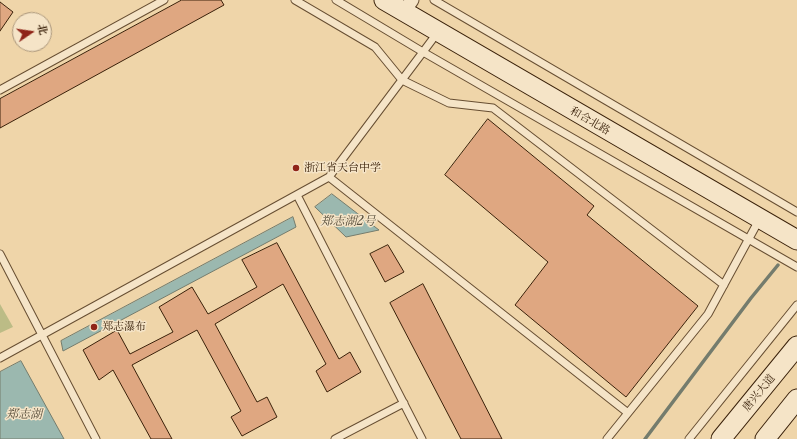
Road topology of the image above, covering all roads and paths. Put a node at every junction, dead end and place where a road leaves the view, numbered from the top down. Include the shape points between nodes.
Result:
1 (164, 0) edge
2 (295, 0) edge
3 (336, 0) edge
4 (384, 0) edge
5 (434, 0) edge
6 (408, 6) edge
7 (439, 32) junction
8 (423, 52) junction
9 (402, 80) junction
10 (0, 90) edge
11 (329, 177) junction
12 (297, 195) junction
13 (797, 212) edge
14 (759, 219) junction
15 (748, 239) junction
16 (797, 240) edge
17 (0, 254) edge
18 (797, 267) edge
19 (724, 285) junction
20 (797, 305) edge
21 (42, 335) junction
22 (797, 346) edge
23 (0, 358) edge
24 (797, 399) edge
25 (404, 403) junction
26 (628, 413) junction
27 (96, 439) edge
28 (335, 439) edge
29 (422, 439) edge
30 (607, 439) edge
31 (690, 439) edge
32 (721, 439) edge
33 (765, 439) edge

1 - 10 lane
2 - 9 lane via 375,46
3 - 8 lane
4 - 6 main road, 和合北路
5 - 13 lane
6 - 7 main road, 和合北路
7 - 8 lane
7 - 14 main road, 和合北路
8 - 9 lane
8 - 15 lane
9 - 11 lane
9 - 19 lane via 449,103 493,108
11 - 12 lane
11 - 26 lane
12 - 21 lane
12 - 25 lane
14 - 15 lane
14 - 16 main road, 和合北路
15 - 18 lane
15 - 19 lane
17 - 21 lane
19 - 26 lane via 708,314
20 - 31 lane
21 - 23 lane
21 - 27 lane
22 - 32 main road, 唐兴大道
24 - 33 main road
25 - 28 lane
25 - 29 lane
26 - 30 lane

